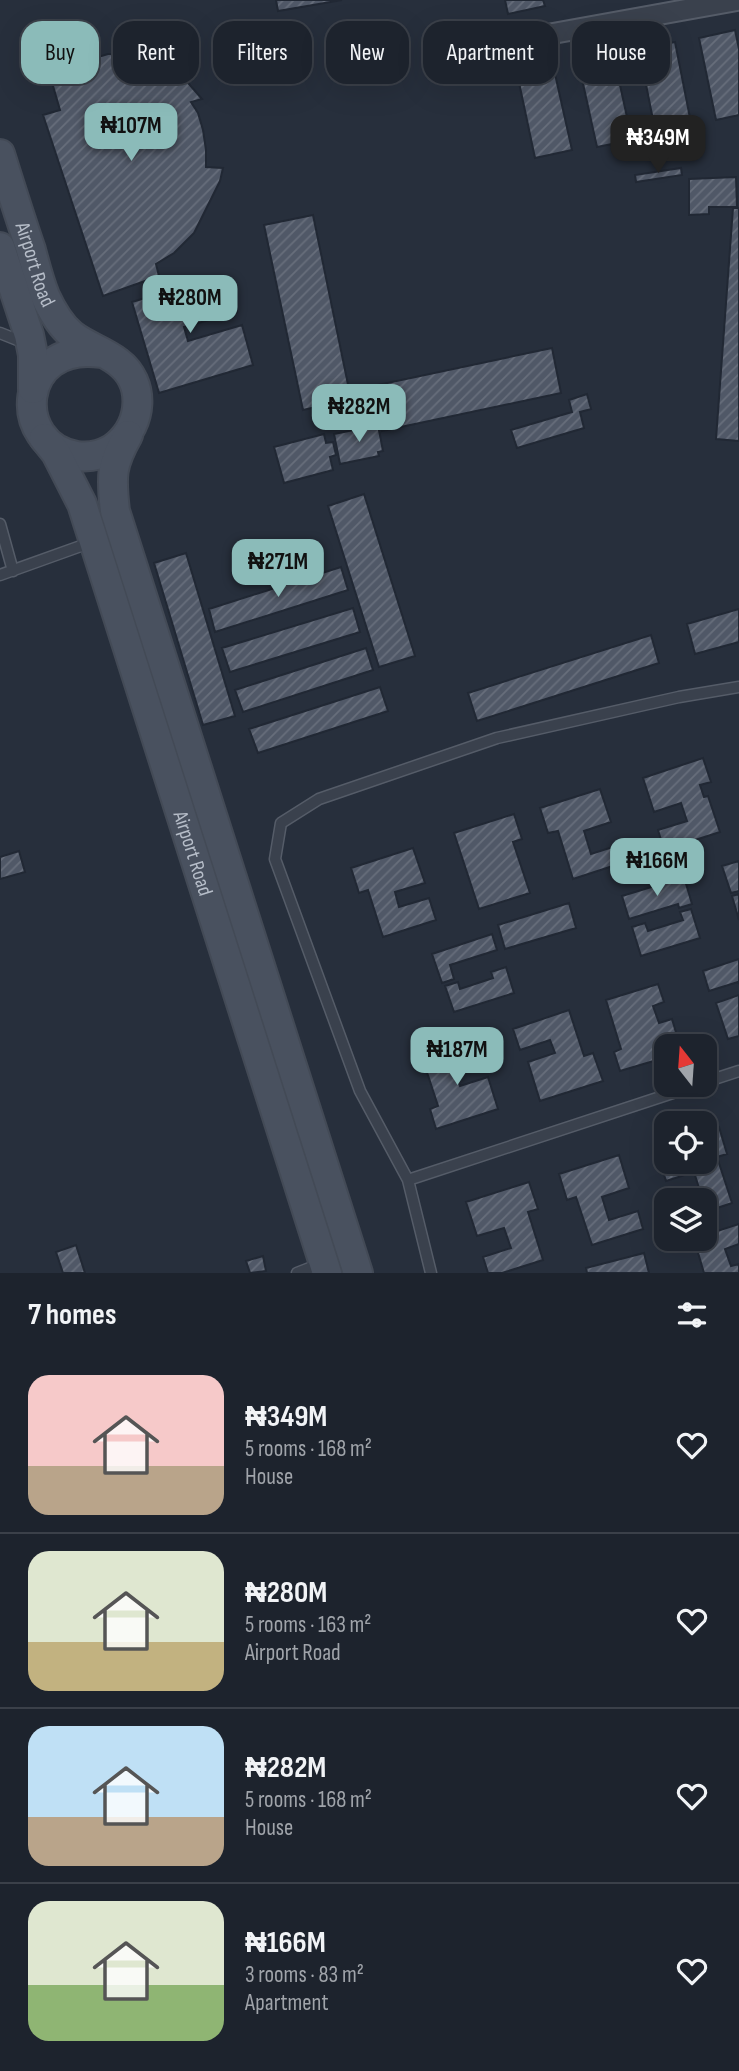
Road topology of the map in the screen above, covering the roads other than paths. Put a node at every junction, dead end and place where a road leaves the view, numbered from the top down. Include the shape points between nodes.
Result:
1 (739, 1) edge
2 (558, 33) edge
3 (0, 154) edge
4 (0, 247) edge
5 (0, 333) edge
6 (31, 346) junction
7 (101, 353) junction
8 (33, 389) junction
9 (128, 435) junction
10 (44, 438) junction
11 (0, 524) edge
12 (94, 541) junction
13 (13, 571) junction
14 (0, 575) edge
15 (739, 687) edge
16 (739, 1071) edge
17 (718, 1078) edge
18 (660, 1097) edge
19 (408, 1180) junction
20 (326, 1268) edge
21 (297, 1273) edge
22 (358, 1273) edge
23 (431, 1273) edge

1 - 2 street
3 - 7 main road, Airport Road via 45,296 71,334
4 - 6 main road, Airport Road
5 - 6 lane
6 - 8 main road, Airport Road
7 - 8 main road via 68,353 53,361
7 - 9 main road via 119,362 132,378 138,396
8 - 10 main road via 35,423
9 - 10 main road via 97,456 59,450
9 - 22 main road, Airport Road via 116,456 111,479 115,511
10 - 12 main road, Airport Road via 70,479
11 - 13 lane
12 - 13 lane
12 - 20 main road, Airport Road
13 - 14 lane
15 - 19 lane via 497,738 319,799 281,823 275,859 360,1091
16 - 17 lane
18 - 19 lane
19 - 23 lane
20 - 21 lane

